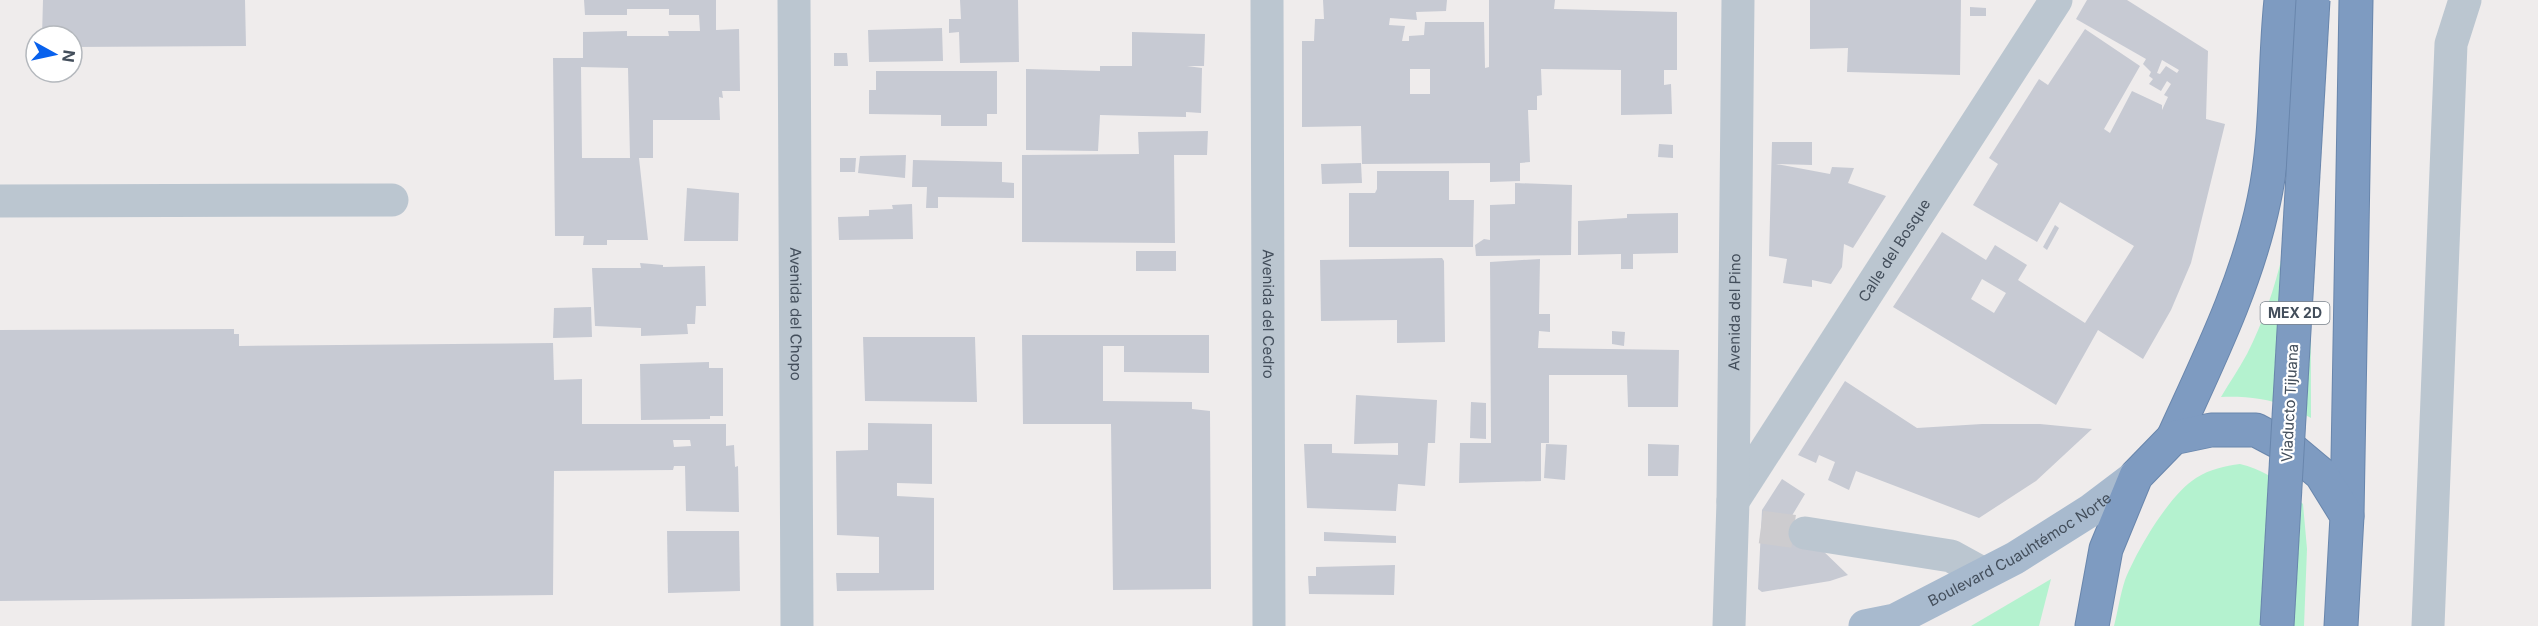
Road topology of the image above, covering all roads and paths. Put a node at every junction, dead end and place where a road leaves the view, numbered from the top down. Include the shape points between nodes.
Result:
1 (794, 0) edge
2 (1267, 0) edge
3 (1738, 0) edge
4 (2056, 0) edge
5 (2313, 0) edge
6 (2356, 0) edge
7 (2452, 0) edge
8 (2466, 0) edge
9 (2280, 5) edge
10 (2451, 44) junction
11 (392, 200) dead end
12 (0, 201) edge
13 (2174, 438) junction
14 (2136, 476) junction
15 (2347, 516) junction
16 (1742, 517) junction
17 (1805, 533) tunnel mouth
18 (1982, 573) junction
19 (797, 626) edge
20 (1269, 626) edge
21 (1728, 626) edge
22 (1865, 626) edge
23 (2092, 626) edge
24 (2277, 626) edge
25 (2341, 626) edge
26 (2428, 626) edge

1 - 19 street, Avenida del Chopo
2 - 20 street, Avenida del Cedro
3 - 16 street, Avenida del Pino
4 - 16 street, Calle del Bosque
5 - 24 highway, Viaducto Tijuana / MEX 2D, bridge
6 - 15 highway, MEX 2D
7 - 10 street
8 - 10 street
9 - 13 highway via 2264,200 2239,283
10 - 26 street
11 - 12 street
13 - 14 highway
13 - 15 highway via 2211,430 2256,430 2290,447 2321,474
14 - 18 main road, Boulevard Cuauhtémoc Norte via 2015,558
14 - 23 highway via 2106,549
15 - 25 highway, MEX 2D
16 - 21 street, Avenida del Pino
17 - 18 street via 1951,556
18 - 22 main road, Boulevard Cuauhtémoc Norte via 1895,620

